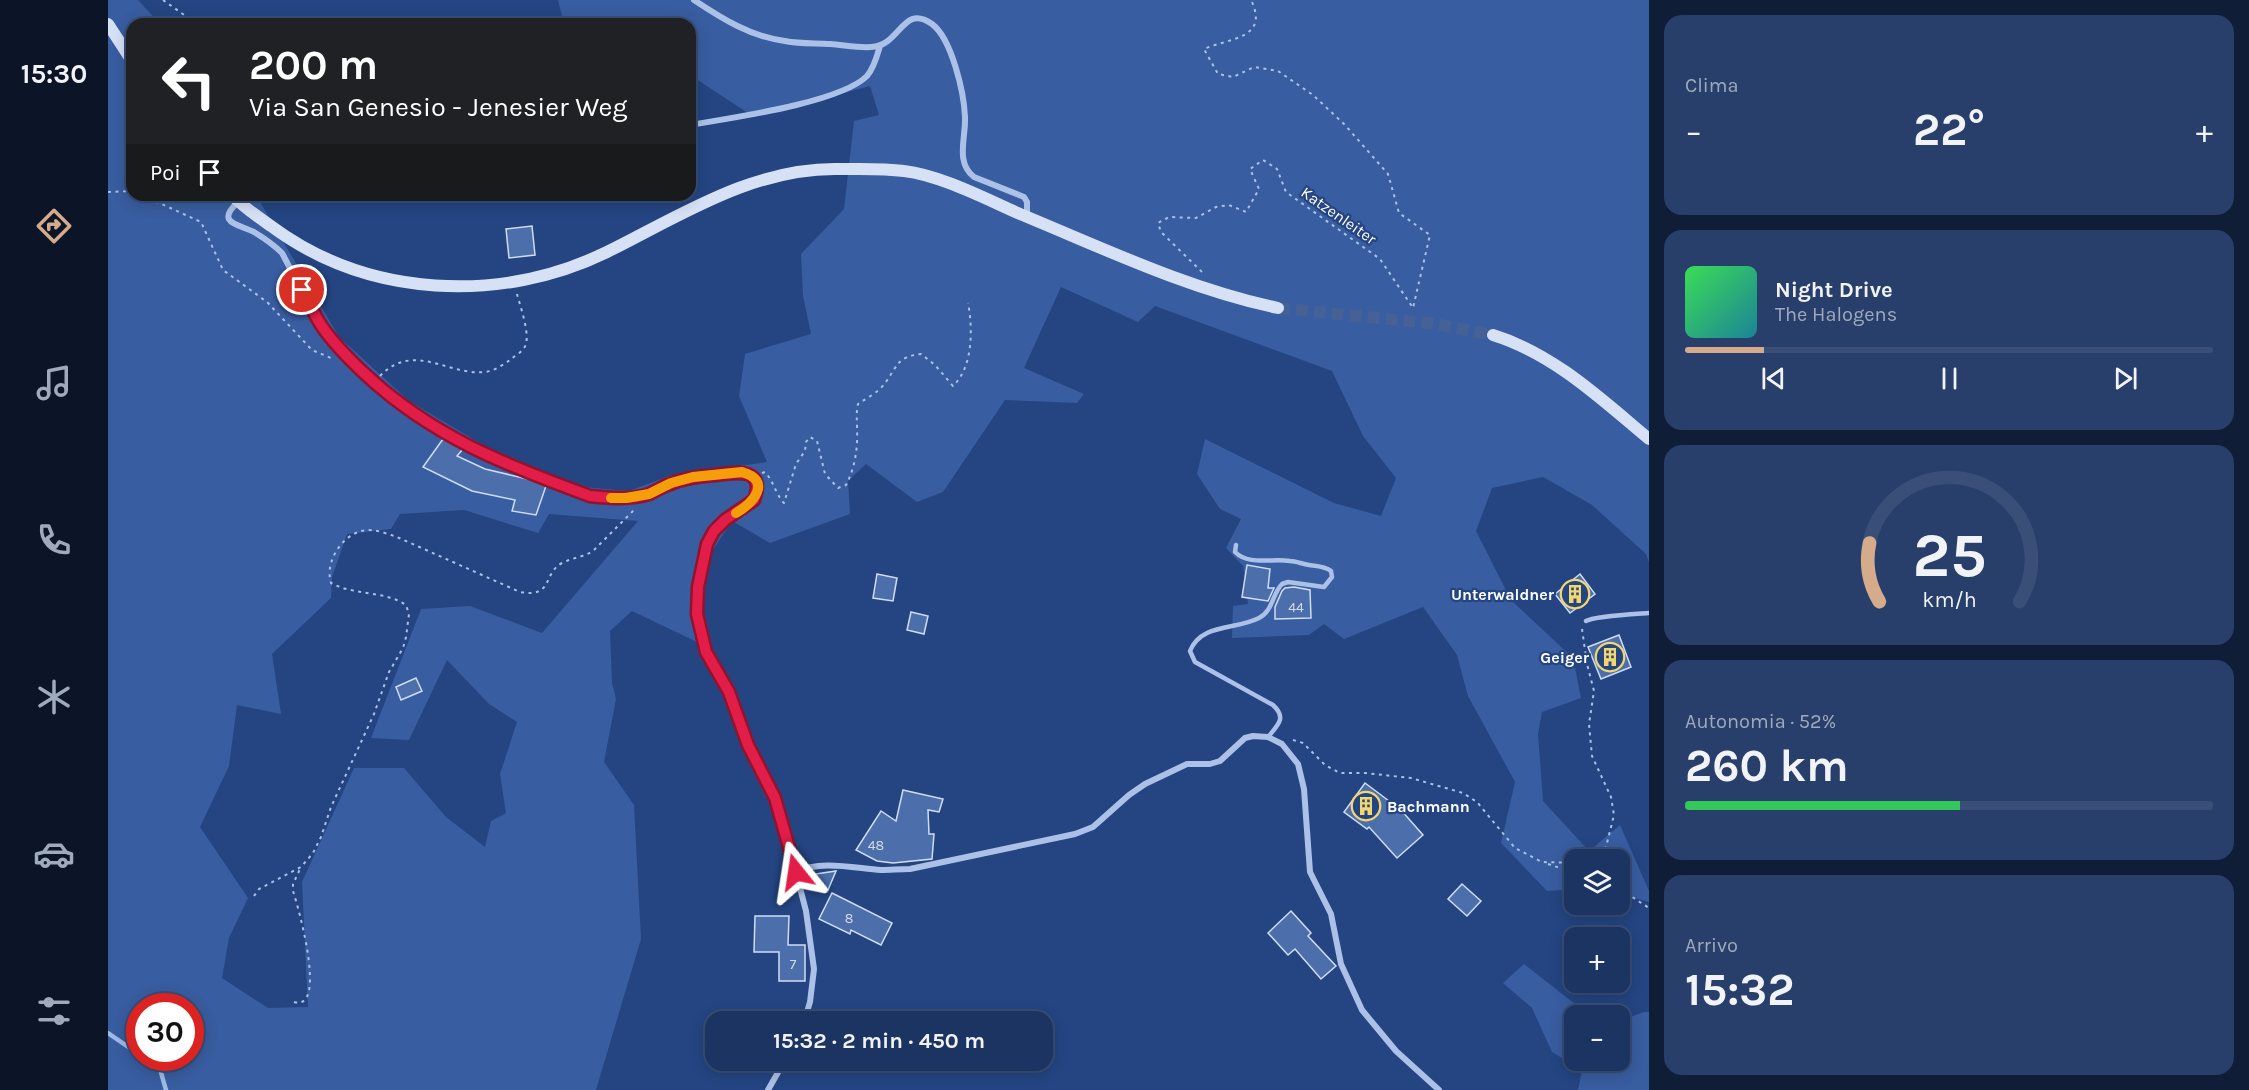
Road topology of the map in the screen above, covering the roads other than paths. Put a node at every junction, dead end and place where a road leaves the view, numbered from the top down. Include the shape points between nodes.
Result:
1 (694, 0) edge
2 (108, 24) edge
3 (880, 46) junction
4 (126, 52) edge
5 (696, 124) edge
6 (234, 201) edge
7 (239, 201) edge
8 (1028, 217) junction
9 (1278, 308) tunnel mouth
10 (1493, 335) tunnel mouth
11 (1649, 440) edge
12 (1236, 546) dead end
13 (1649, 613) edge
14 (1586, 621) road end
15 (1268, 737) junction
16 (796, 872) junction
17 (807, 1011) edge
18 (779, 1071) edge
19 (768, 1090) edge
20 (1439, 1090) edge

1 - 3 street via 734,24 766,37
2 - 4 main road
3 - 5 street via 866,76 835,93 765,112
3 - 8 street via 888,43 910,19 920,19 939,30 960,83 965,118 964,164 974,177 1024,197
6 - 16 street via 228,215 230,221 282,253 321,326 349,359 405,408 497,461 590,496 626,498 649,494 699,476 742,472 755,479 758,485 754,500 725,520 707,544 697,614 706,652 729,692 748,745 775,798
7 - 8 main road via 291,241 324,259 400,283 447,287 515,283 569,267 731,189 806,171 905,171 943,182
8 - 9 main road via 1214,292
10 - 11 main road via 1515,341 1559,366
12 - 15 lane via 1235,552 1250,560 1292,561 1331,571 1332,578 1324,586 1282,584 1270,608 1259,619 1204,633 1190,651 1195,662 1279,710 1280,721
13 - 14 lane
15 - 16 street via 1245,738 1220,761 1187,764 1144,784 1093,827 1075,834 910,869 841,866 807,867
15 - 20 street via 1282,744 1298,764 1304,789 1310,872 1331,914 1341,964 1362,1010 1396,1051
16 - 17 street via 814,969
18 - 19 street

